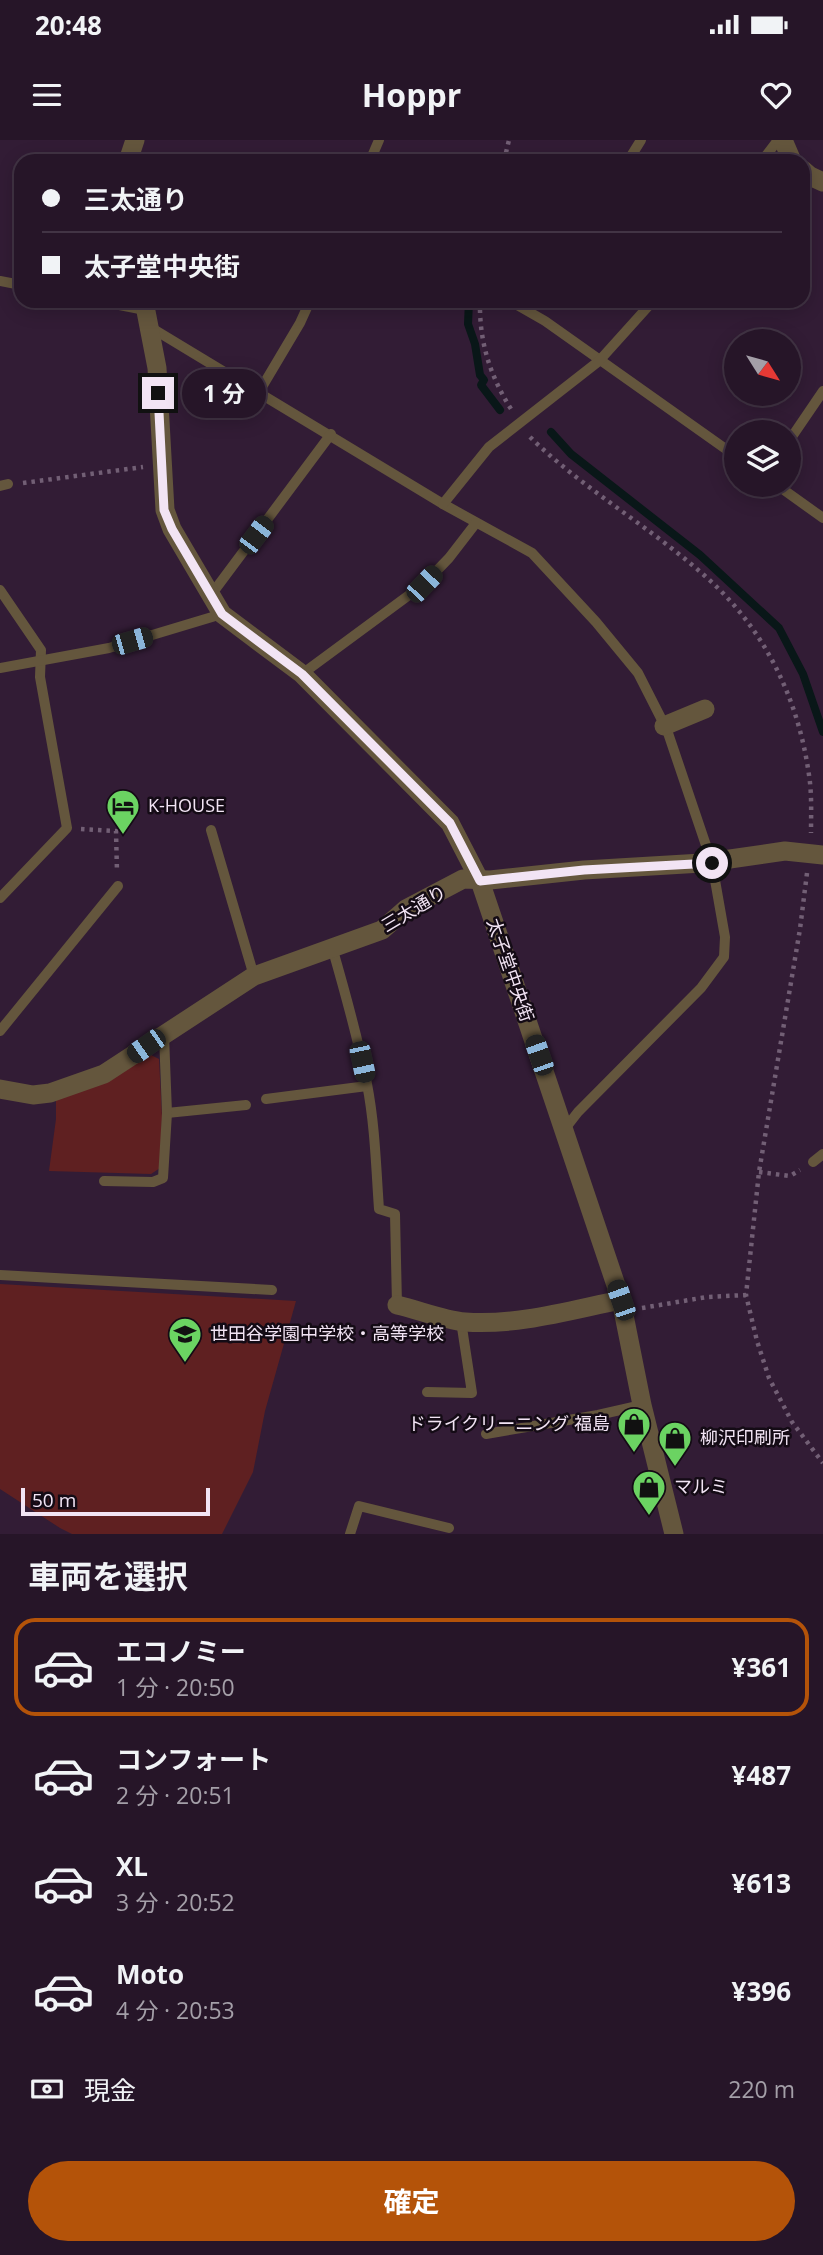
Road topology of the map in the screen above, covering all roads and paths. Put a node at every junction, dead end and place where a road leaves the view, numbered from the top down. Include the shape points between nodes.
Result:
1 (780, 140) edge
2 (768, 154) edge
3 (126, 308) edge
4 (307, 308) edge
5 (522, 308) edge
6 (647, 308) edge
7 (146, 313) edge
8 (599, 361) junction
9 (823, 391) edge
10 (260, 392) junction
11 (801, 423) edge
12 (331, 435) junction
13 (724, 448) edge
14 (162, 465) junction
15 (4, 485) edge
16 (794, 497) edge
17 (443, 504) junction
18 (823, 518) edge
19 (476, 523) junction
20 (0, 590) edge
21 (211, 596) junction
22 (222, 614) junction
23 (42, 660) junction
24 (0, 668) edge
25 (302, 674) junction
26 (705, 709) dead end
27 (664, 726) junction
28 (66, 828) junction
29 (211, 830) dead end
30 (823, 855) edge
31 (712, 863) junction
32 (480, 881) junction
33 (118, 886) joint
34 (0, 898) edge
35 (332, 946) junction
36 (254, 976) junction
37 (0, 1031) edge
38 (164, 1034) junction
39 (367, 1086) junction
40 (9, 1092) edge
41 (267, 1099) dead end
42 (246, 1105) dead end
43 (167, 1113) junction
44 (564, 1130) junction
45 (823, 1154) edge
46 (813, 1162) joint
47 (759, 1172) dead end
48 (104, 1181) dead end
49 (0, 1275) edge
50 (272, 1290) dead end
51 (746, 1294) dead end
52 (397, 1305) joint
53 (623, 1305) junction
54 (461, 1321) junction
55 (427, 1392) dead end
56 (642, 1405) junction
57 (486, 1434) dead end
58 (449, 1528) dead end
59 (350, 1534) edge
60 (674, 1534) edge

1 - 2 lane
3 - 7 lane
4 - 10 lane
5 - 8 lane
6 - 8 lane
7 - 10 lane
7 - 14 street, 太子堂中央街 via 157,368
8 - 13 lane
8 - 17 lane via 489,447
9 - 11 lane
10 - 12 lane
12 - 17 lane
12 - 21 lane
14 - 15 path
14 - 21 street, 太子堂中央街 via 164,510
16 - 18 lane
17 - 19 lane
19 - 25 lane via 424,584
19 - 27 lane via 532,553 596,622 638,673
20 - 23 lane via 41,650
21 - 22 street, 太子堂中央街
22 - 23 lane via 109,648
22 - 25 street, 太子堂中央街
23 - 24 lane
23 - 28 lane via 40,677
25 - 32 street, 太子堂中央街 via 450,823
26 - 27 street
27 - 31 lane
28 - 33 path via 116,831
28 - 34 lane
29 - 36 lane
30 - 31 street, 三太通り via 785,851
31 - 32 street, 三太通り
31 - 44 lane via 725,937 724,957 701,988
32 - 35 street, 三太通り via 463,879 406,909 382,930
32 - 44 street, 太子堂中央街
33 - 37 lane
35 - 36 street, 三太通り
35 - 39 lane
36 - 38 street, 三太通り
38 - 40 street, 三太通り via 104,1074 79,1084 50,1093
38 - 43 lane
39 - 41 lane
39 - 52 lane via 379,1209 396,1213
42 - 43 lane
43 - 48 lane via 163,1178
44 - 53 street, 太子堂中央街
45 - 46 lane
46 - 47 path via 790,1176
49 - 50 lane
51 - 53 path
52 - 54 street
53 - 54 street via 486,1323
53 - 56 street, 太子堂中央街
54 - 55 lane via 472,1393
56 - 57 lane
56 - 60 street, 太子堂中央街
58 - 59 lane via 359,1506

